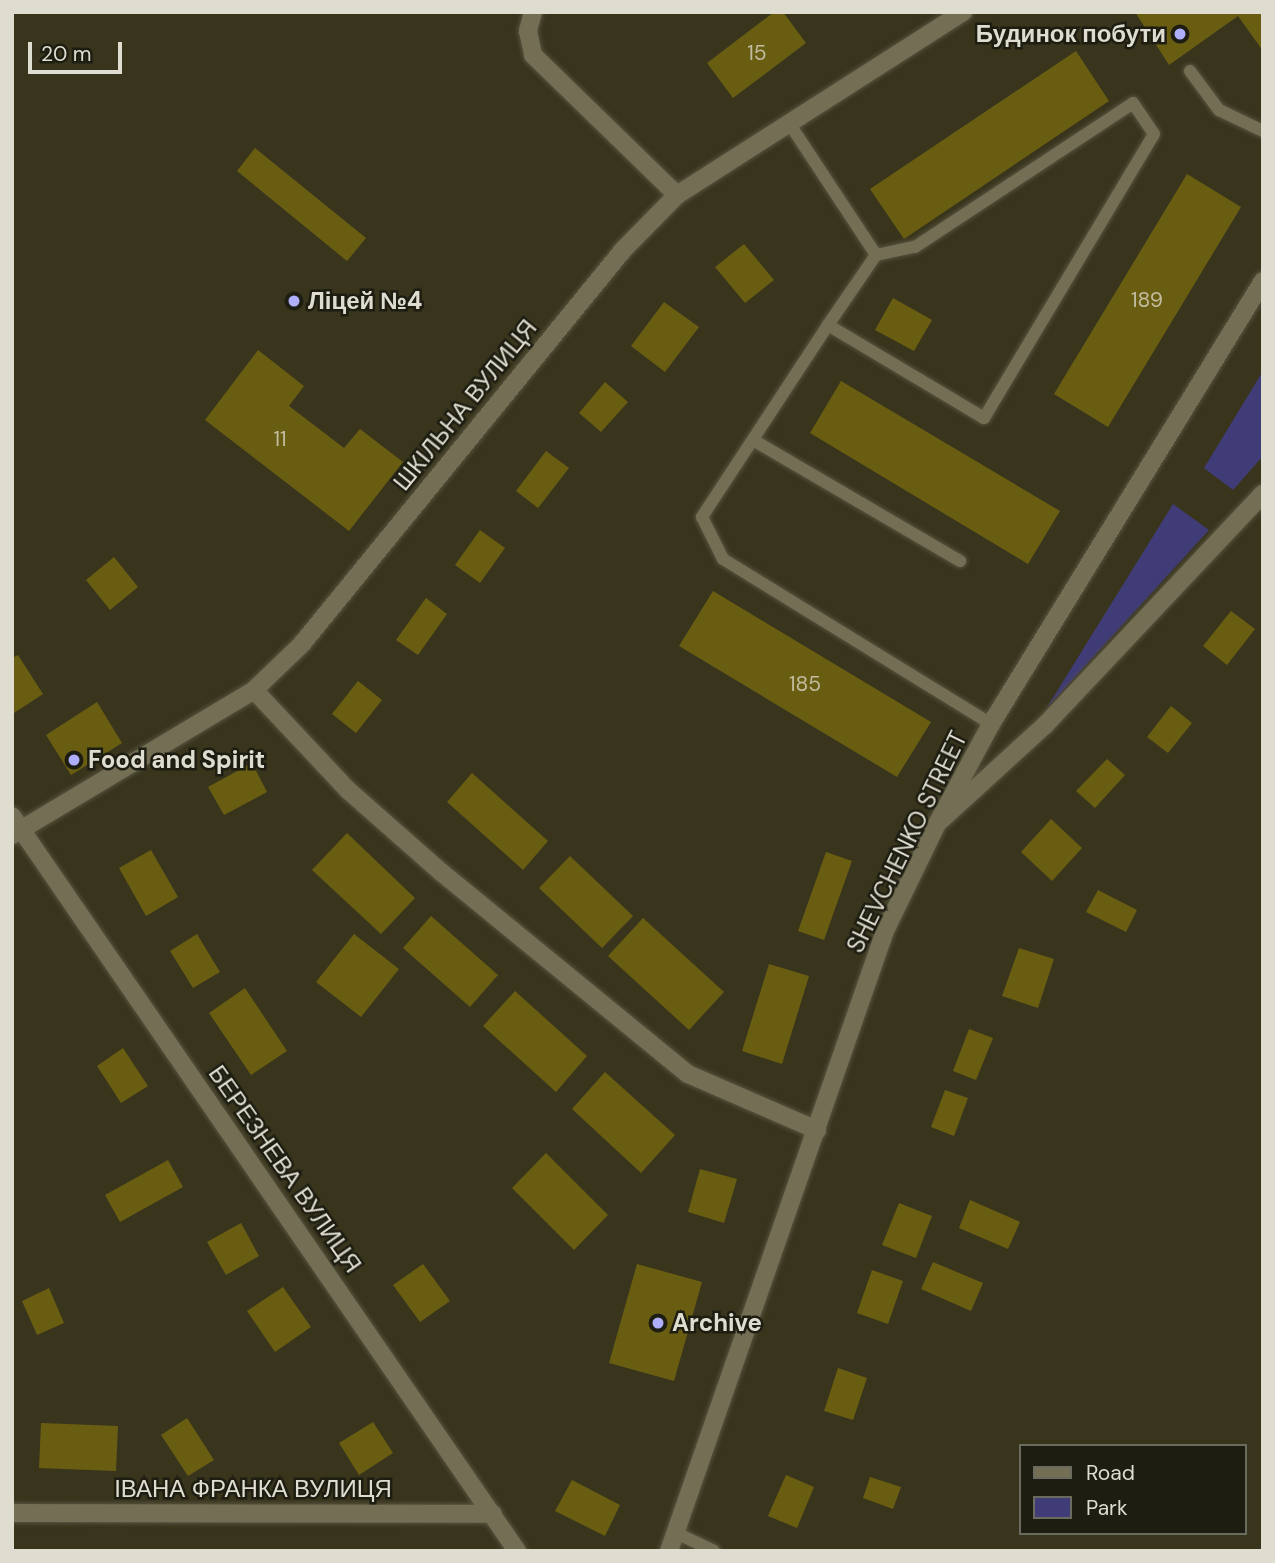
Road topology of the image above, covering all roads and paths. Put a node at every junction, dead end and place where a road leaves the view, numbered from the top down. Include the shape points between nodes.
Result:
1 (533, 12) edge
2 (963, 12) edge
3 (1190, 71) dead end
4 (789, 123) junction
5 (1263, 131) edge
6 (677, 195) junction
7 (876, 255) junction
8 (1263, 281) edge
9 (828, 325) junction
10 (753, 440) junction
11 (1263, 494) edge
12 (960, 561) dead end
13 (254, 690) junction
14 (991, 724) junction
15 (937, 824) junction
16 (15, 827) edge
17 (817, 1130) junction
18 (12, 1513) edge
19 (493, 1514) junction
20 (676, 1533) junction
21 (517, 1551) edge
22 (669, 1551) edge
23 (714, 1551) edge

1 - 6 street via 528,31 533,55
2 - 4 street, ШКІЛЬНА ВУЛИЦЯ
3 - 5 lane via 1219,110
4 - 6 street, ШКІЛЬНА ВУЛИЦЯ
4 - 7 lane
6 - 13 street, ШКІЛЬНА ВУЛИЦЯ via 623,250 302,645
7 - 9 lane
7 - 9 lane via 915,247 1133,103 1154,134 984,418
8 - 14 street, SHEVCHENKO STREET
9 - 10 lane
10 - 12 lane
10 - 14 lane via 702,517 723,559
11 - 15 street via 1045,725
13 - 16 street, ШКІЛЬНА ВУЛИЦЯ
13 - 17 street via 349,790 441,872 688,1074
14 - 15 street, SHEVCHENKO STREET
15 - 17 street, SHEVCHENKO STREET via 885,931
16 - 19 street, БЕРЕЗНЕВА ВУЛИЦЯ
17 - 20 street, SHEVCHENKO STREET
18 - 19 street, ІВАНА ФРАНКА ВУЛИЦЯ
19 - 21 street, БЕРЕЗНЕВА ВУЛИЦЯ
20 - 22 street, SHEVCHENKO STREET
20 - 23 lane

